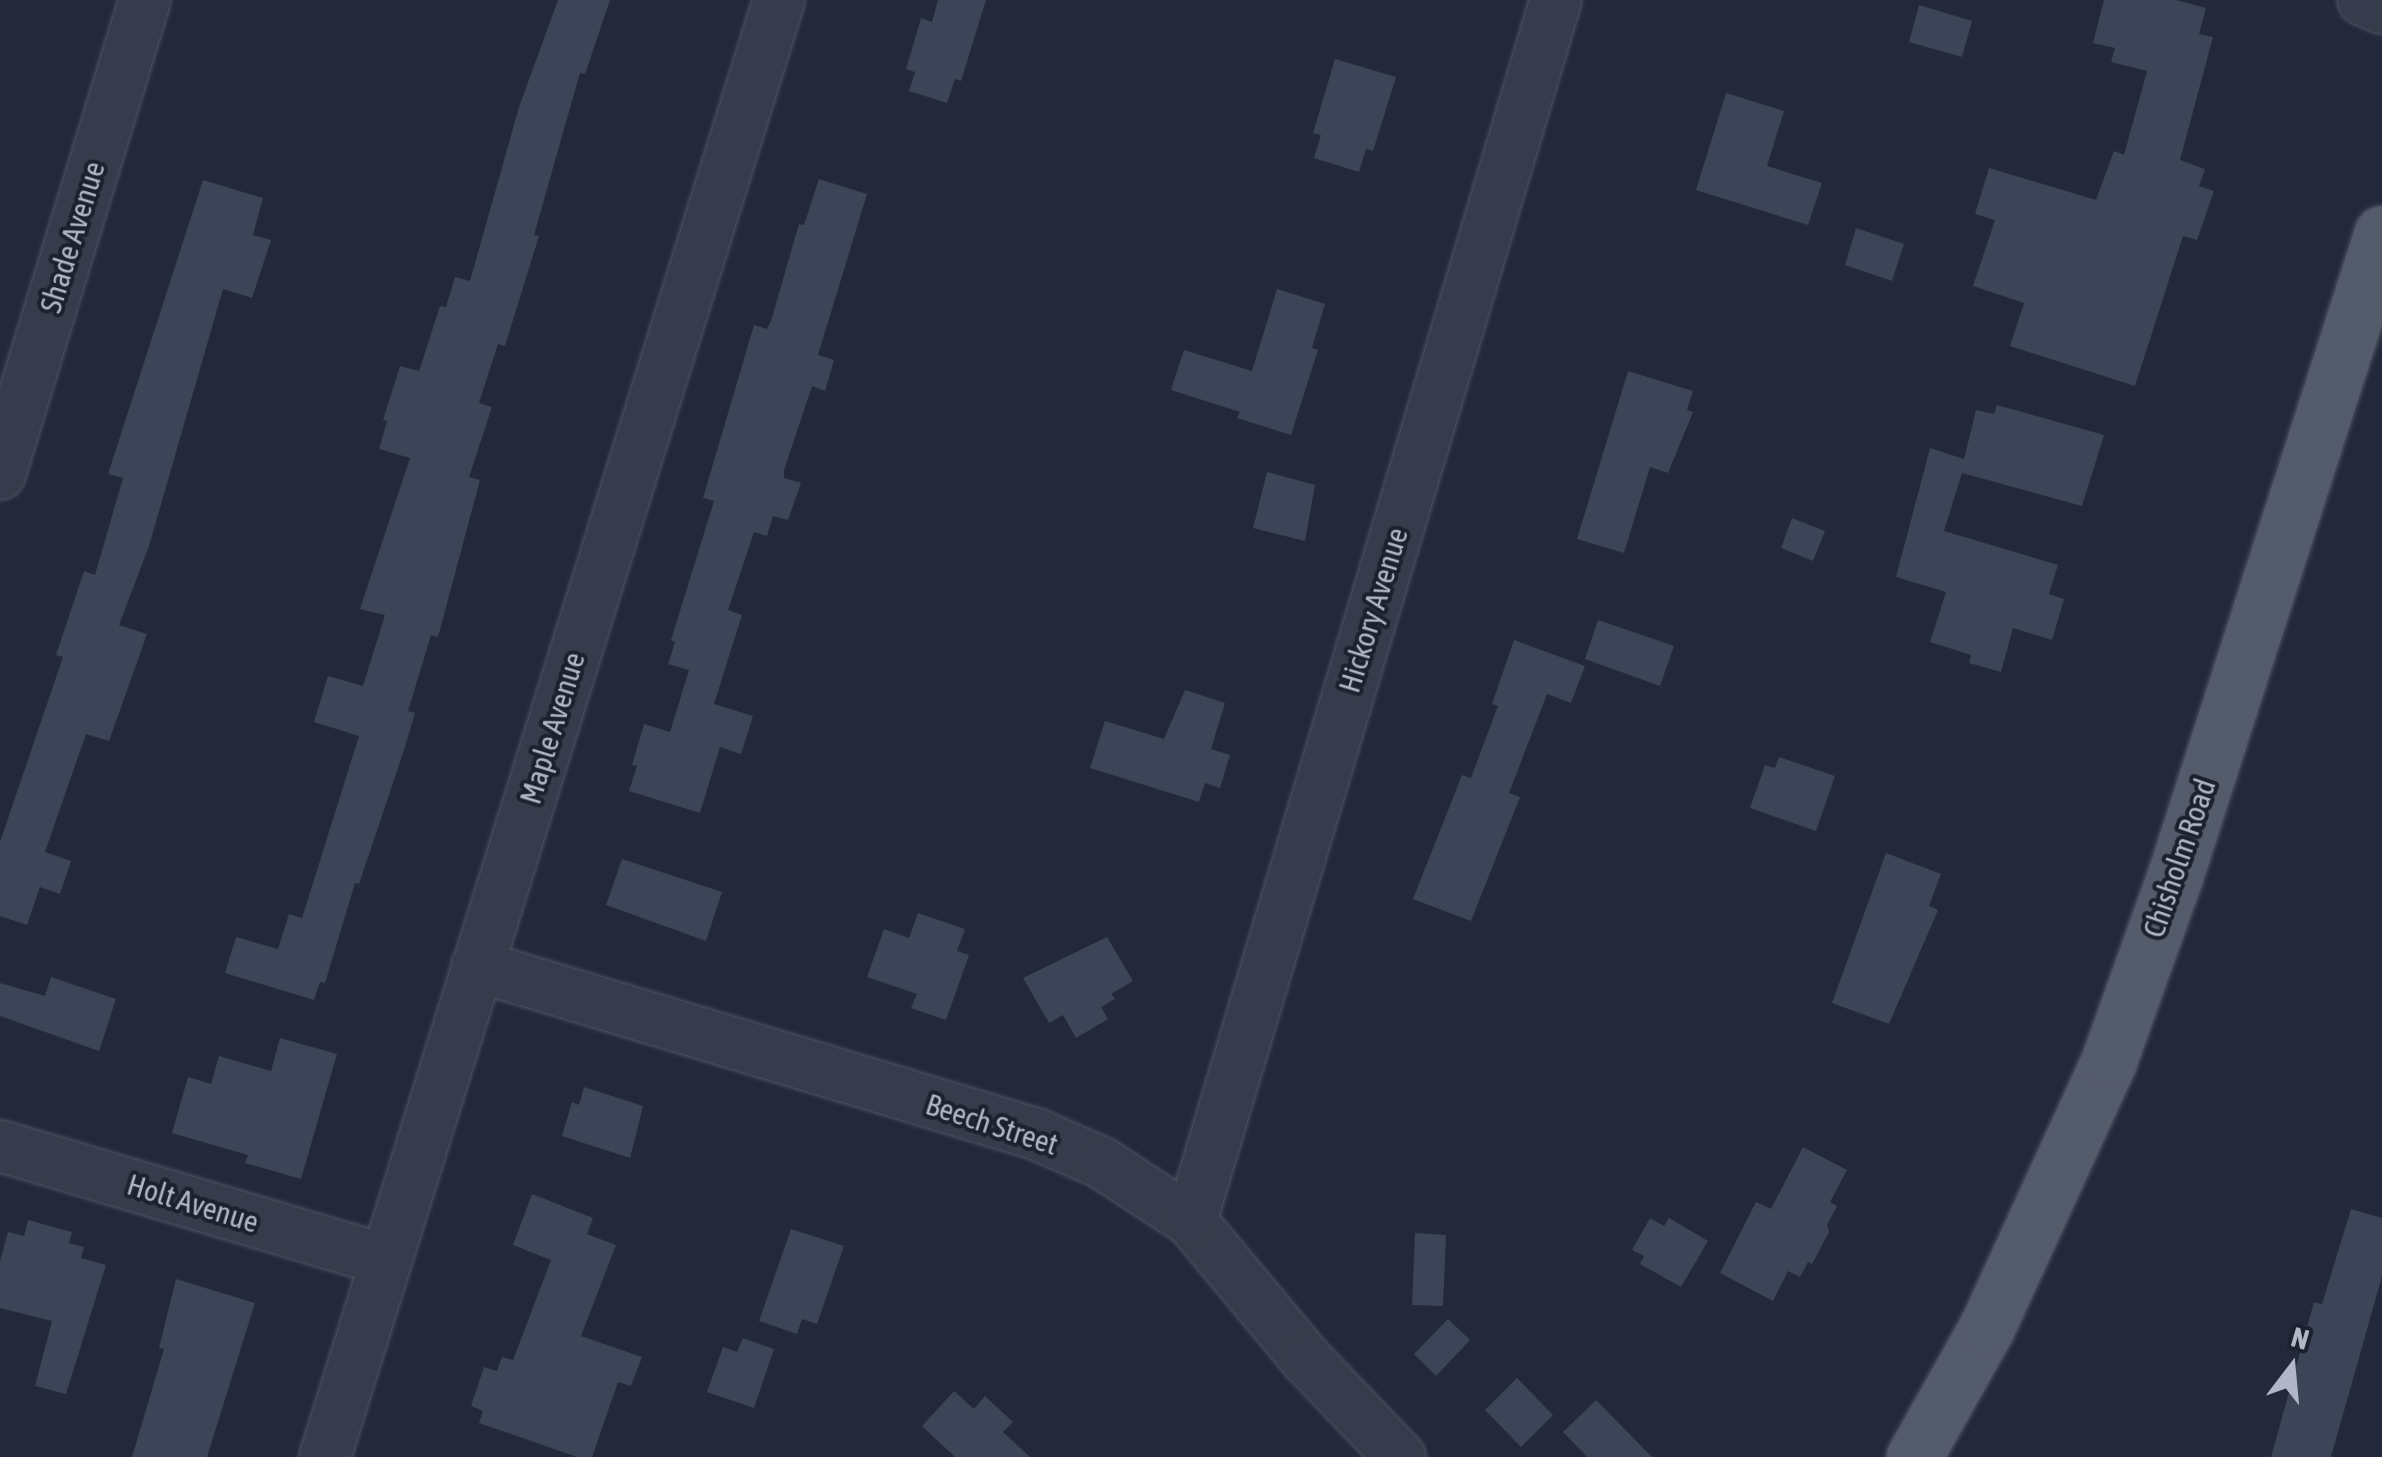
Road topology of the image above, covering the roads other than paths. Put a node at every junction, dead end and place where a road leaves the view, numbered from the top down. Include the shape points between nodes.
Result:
1 (144, 0) edge
2 (779, 0) edge
3 (1556, 0) edge
4 (2363, 0) edge
5 (2382, 8) edge
6 (2382, 233) edge
7 (0, 474) edge
8 (478, 966) junction
9 (0, 1146) edge
10 (1191, 1221) junction
11 (386, 1260) junction
12 (325, 1457) edge
13 (1400, 1457) edge
14 (1914, 1457) edge

1 - 7 street, Shade Avenue
2 - 8 street, Maple Avenue
3 - 10 street, Hickory Avenue
4 - 5 street
6 - 14 main road, Chisholm Road via 2175,876 2108,1060 1987,1327
8 - 10 street, Beech Street via 1036,1134 1102,1162
8 - 11 street, Maple Avenue
9 - 11 street, Holt Avenue
10 - 13 street, Beech Street
11 - 12 street, Maple Avenue

